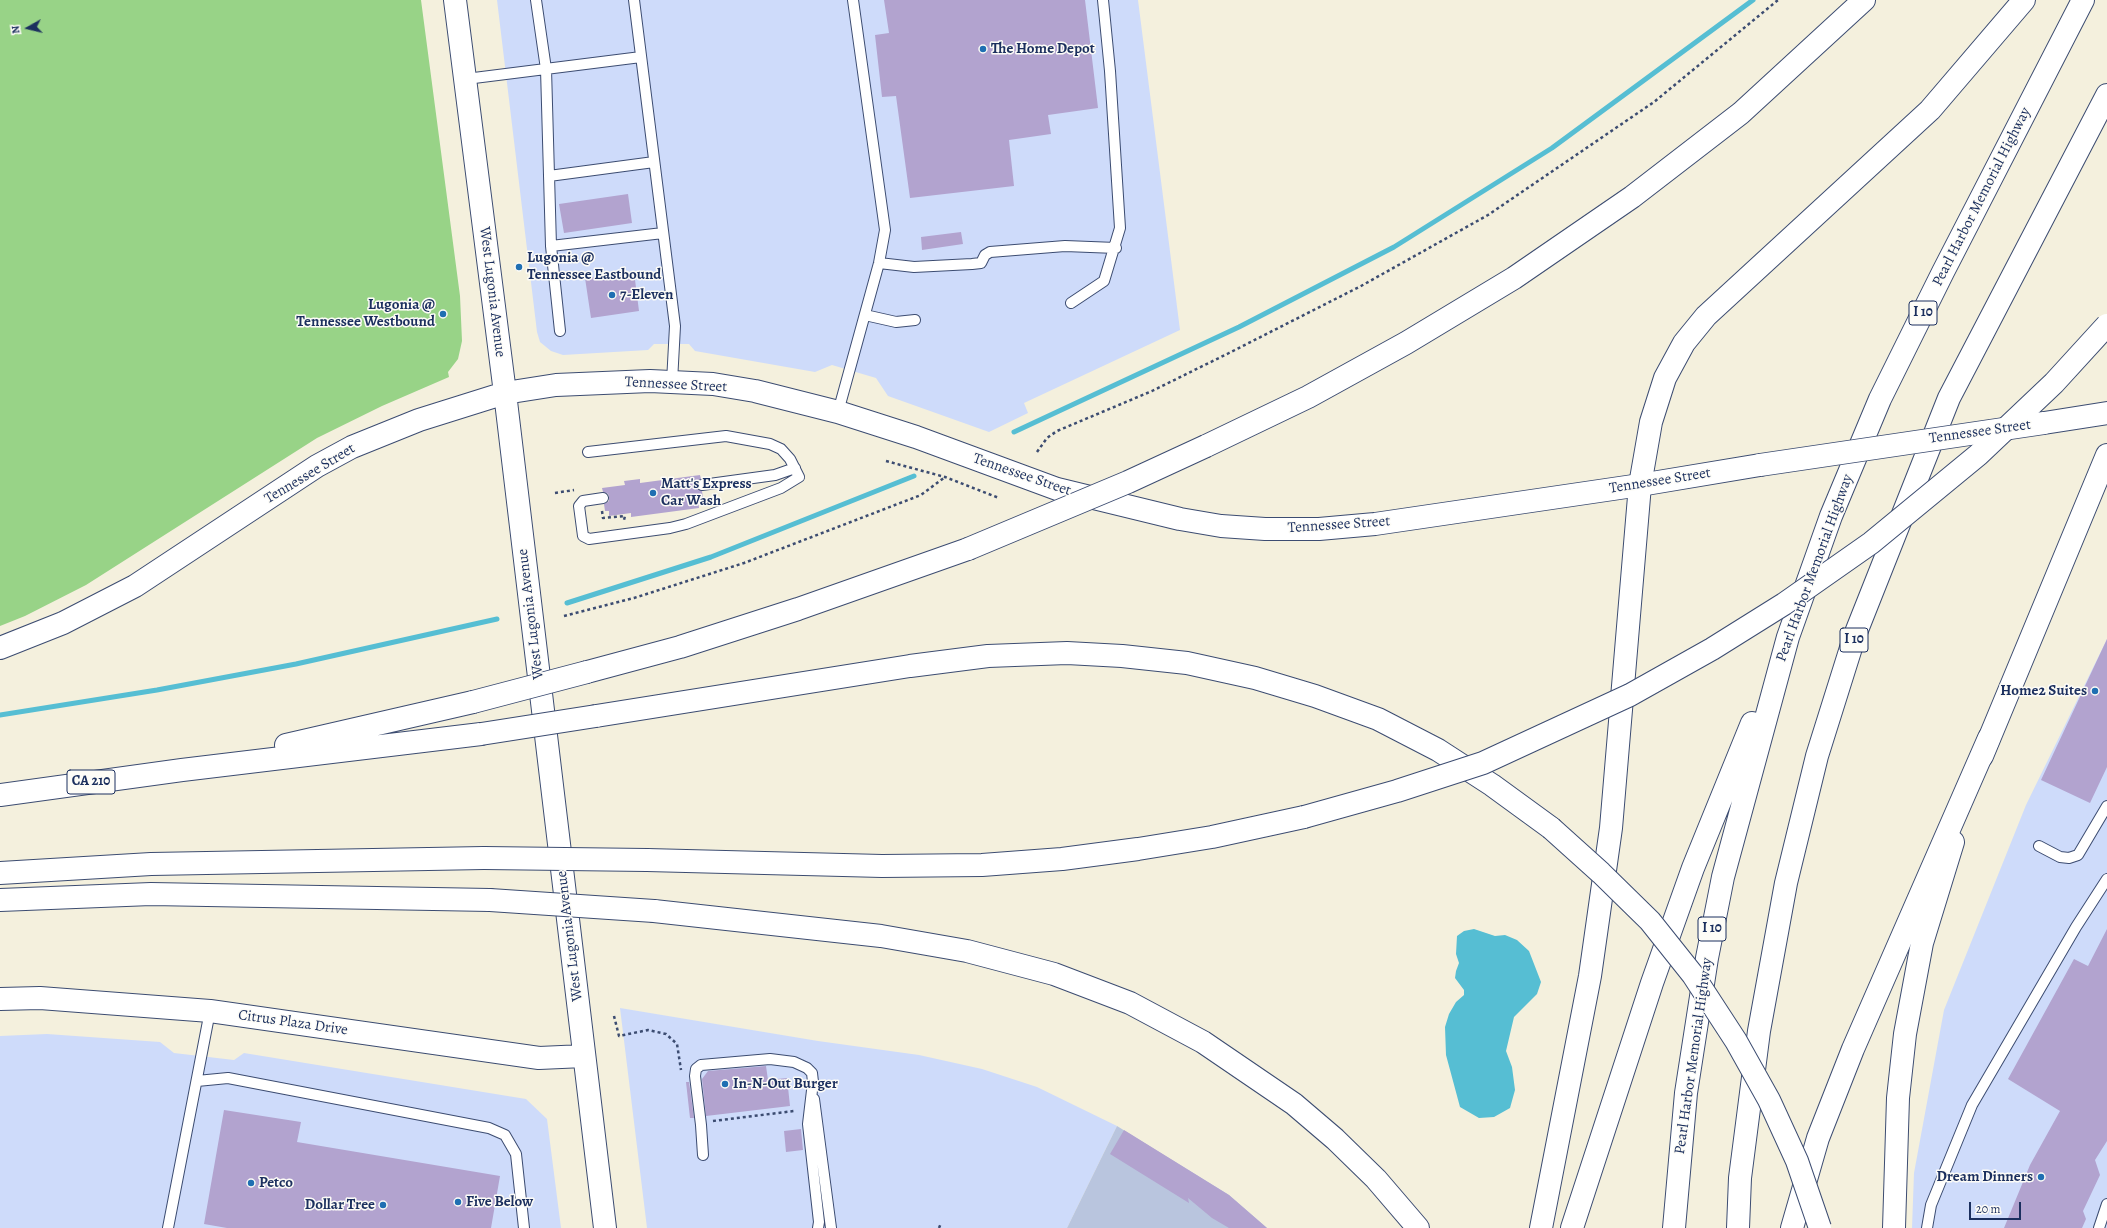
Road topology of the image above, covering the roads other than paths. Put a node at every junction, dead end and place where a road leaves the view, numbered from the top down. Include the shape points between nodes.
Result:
1 (455, 0) edge
2 (536, 0) edge
3 (634, 0) edge
4 (854, 0) edge
5 (1103, 0) edge
6 (1864, 0) edge
7 (2024, 0) edge
8 (2083, 0) edge
9 (641, 57) junction
10 (546, 69) junction
11 (466, 79) junction
12 (2107, 95) edge
13 (654, 162) junction
14 (549, 176) junction
15 (663, 233) junction
16 (551, 246) junction
17 (1116, 248) junction
18 (879, 263) junction
19 (1071, 303) dead end
20 (865, 315) junction
21 (915, 320) dead end
22 (2107, 325) edge
23 (560, 331) dead end
24 (672, 382) junction
25 (505, 393) junction
26 (838, 412) junction
27 (2107, 413) edge
28 (588, 452) dead end
29 (2107, 455) edge
30 (795, 468) junction
31 (702, 485) dead end
32 (1640, 485) junction
33 (602, 498) road end
34 (1788, 637) junction
35 (0, 648) edge
36 (1989, 738) junction
37 (182, 770) junction
38 (0, 795) edge
39 (2107, 806) edge
40 (2039, 846) dead end
41 (0, 873) edge
42 (2107, 879) edge
43 (0, 900) edge
44 (0, 999) edge
45 (210, 1011) junction
46 (584, 1056) junction
47 (197, 1081) junction
48 (813, 1093) junction
49 (703, 1155) dead end
50 (2107, 1204) edge
51 (168, 1228) edge
52 (524, 1228) edge
53 (605, 1228) edge
54 (818, 1228) edge
55 (831, 1228) edge
56 (1418, 1228) edge
57 (1541, 1228) edge
58 (1572, 1228) edge
59 (1674, 1228) edge
60 (1738, 1228) edge
61 (1792, 1228) edge
62 (1820, 1228) edge
63 (1894, 1228) edge
64 (1928, 1228) edge
65 (2099, 1228) edge

1 - 11 main road, West Lugonia Avenue
2 - 10 lane
3 - 9 lane
4 - 18 lane via 884,230
5 - 17 lane via 1120,228
6 - 37 main road, bridge via 1740,113 1632,197 1514,278 1385,355 1308,397 1128,482 968,549 798,609 680,647 473,702
7 - 32 main road via 1930,110 1706,316 1684,343 1665,378 1651,422
8 - 34 main road, Pearl Harbor Memorial Highway / I 10 via 1880,399 1831,516
9 - 10 lane
9 - 13 lane
10 - 11 lane
10 - 14 lane
11 - 25 main road, West Lugonia Avenue
12 - 60 main road, I 10 via 1949,398 1855,635 1817,756 1786,883 1759,1031 1740,1178
13 - 14 lane
13 - 15 lane
14 - 16 lane
15 - 16 lane
15 - 24 lane via 675,326
16 - 23 lane
17 - 18 lane via 1065,246 990,252 981,263 972,264 914,267
17 - 19 lane via 1104,281
18 - 20 lane
20 - 21 lane via 896,322
20 - 26 lane
22 - 41 main road, bridge via 2054,383 1961,470 1871,543 1784,604 1712,649 1630,695 1483,763 1304,818 1212,837 1138,848 1062,859 982,865 874,866 484,858 151,864
24 - 25 main road, Tennessee Street via 556,385
24 - 26 main road, Tennessee Street via 713,384 748,390
25 - 35 main road, Tennessee Street via 419,420 352,447 317,466 135,586 63,623
25 - 46 main road, West Lugonia Avenue
26 - 32 main road, Tennessee Street via 916,437 1057,489 1144,511 1221,526 1311,529 1368,524
27 - 32 main road, Tennessee Street, bridge
28 - 30 lane via 726,436 770,444 781,449
29 - 36 main road
30 - 31 lane via 775,475
30 - 33 lane via 799,477 781,488 686,524 589,539 583,536 579,506 583,501
32 - 57 main road via 1611,828 1590,976
34 - 58 main road via 1693,868 1652,983
34 - 59 main road, Pearl Harbor Memorial Highway / I 10 via 1723,877 1708,951 1686,1093
36 - 61 main road via 1853,1049 1818,1138
36 - 63 main road via 1946,861 1921,950 1905,1034 1898,1098
37 - 38 main road, CA 210
37 - 62 main road, bridge via 481,734 895,668 988,656 1067,653 1122,656 1187,663 1255,678 1378,719 1438,750 1551,828 1601,873 1650,921 1693,975 1736,1041 1769,1100 1797,1162
39 - 40 lane via 2078,855 2060,857
42 - 64 lane via 1972,1104 1931,1205
43 - 56 main road, bridge via 151,894 490,900 654,911 881,936 967,951 1054,974 1130,1003 1203,1042 1294,1104 1335,1139 1376,1179
44 - 45 main road, Citrus Plaza Drive via 48,999
45 - 46 main road, Citrus Plaza Drive via 538,1058
45 - 47 lane
46 - 53 main road, West Lugonia Avenue
47 - 51 lane
47 - 52 lane via 228,1078 489,1128 505,1134 516,1154
48 - 49 lane via 812,1073 794,1062 770,1059 701,1065 696,1069 695,1076
48 - 54 lane via 808,1124
48 - 55 lane
50 - 65 lane

